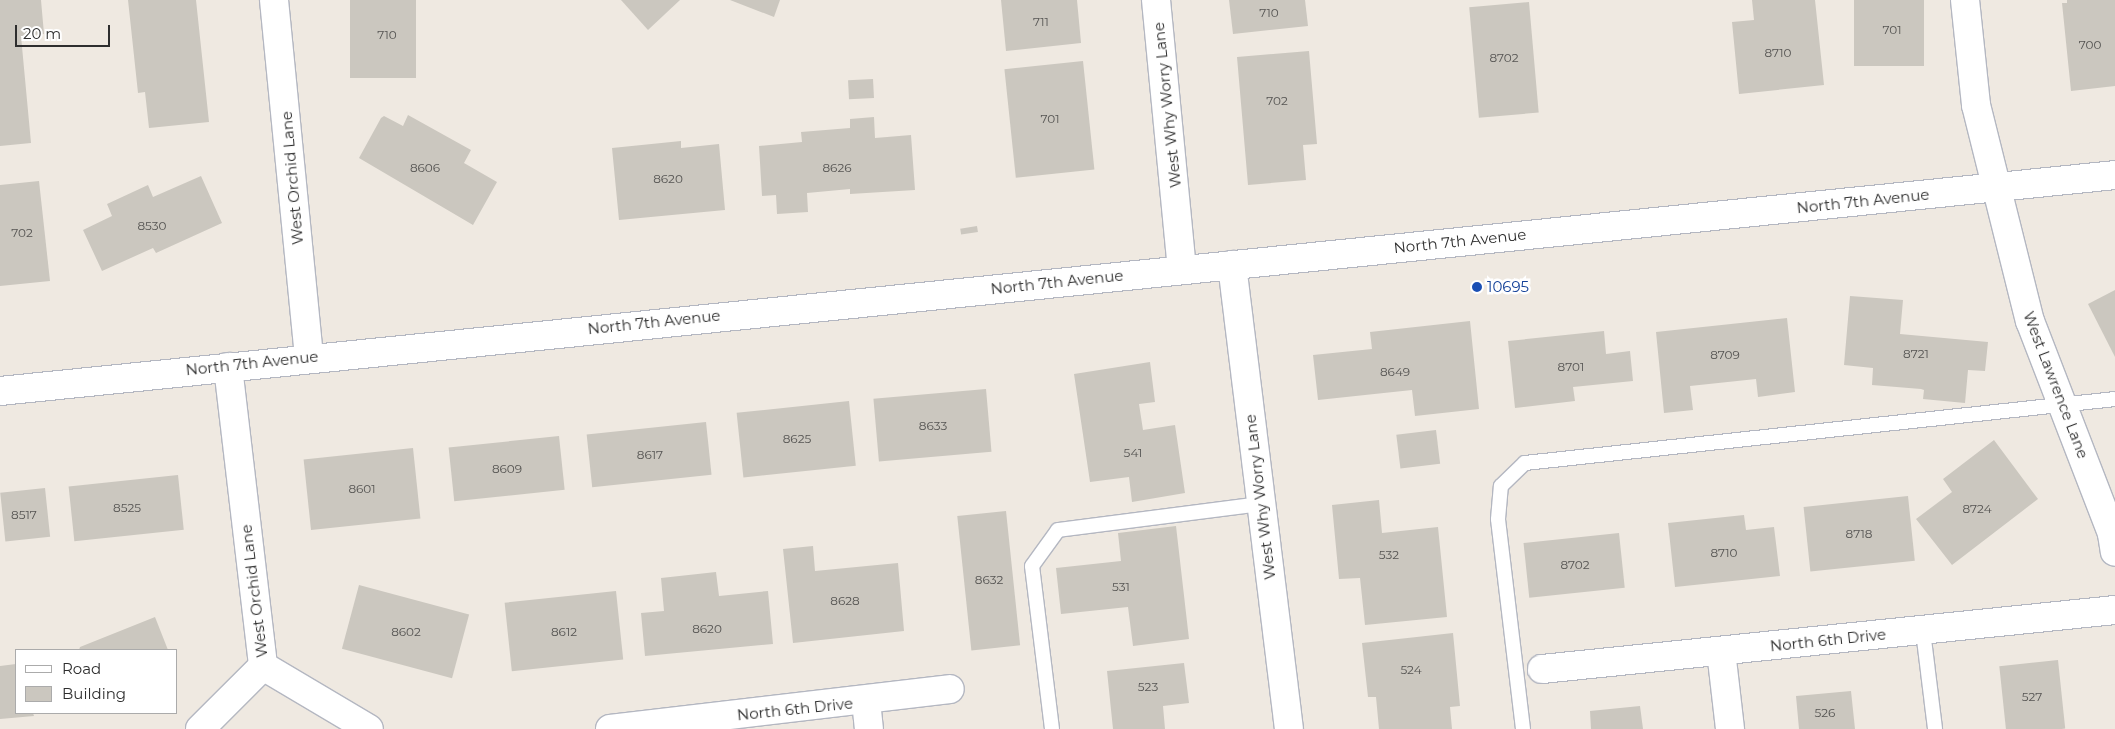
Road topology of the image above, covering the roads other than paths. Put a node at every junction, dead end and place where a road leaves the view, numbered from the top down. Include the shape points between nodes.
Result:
1 (274, 0) edge
2 (1156, 0) edge
3 (1965, 0) edge
4 (2115, 175) edge
5 (1996, 188) junction
6 (1232, 264) junction
7 (1182, 269) junction
8 (309, 357) junction
9 (228, 366) junction
10 (0, 390) edge
11 (2115, 399) edge
12 (2063, 404) junction
13 (1261, 504) junction
14 (2115, 552) edge
15 (2115, 610) edge
16 (1923, 631) junction
17 (1721, 650) junction
18 (263, 666) junction
19 (1542, 668) dead end
20 (950, 689) dead end
21 (866, 701) junction
22 (200, 729) edge
23 (369, 729) edge
24 (610, 729) edge
25 (869, 729) edge
26 (1052, 729) edge
27 (1289, 729) edge
28 (1523, 729) edge
29 (1730, 729) edge
30 (1935, 729) edge

1 - 8 street, West Orchid Lane
2 - 7 street, West Why Worry Lane
3 - 5 street, West Lawrence Lane via 1976,105
4 - 5 street, North 7th Avenue
5 - 6 street, North 7th Avenue
5 - 12 street, West Lawrence Lane via 2030,321
6 - 7 street, North 7th Avenue
6 - 13 street, West Why Worry Lane
7 - 8 street, North 7th Avenue
8 - 9 street, North 7th Avenue
9 - 10 street, North 7th Avenue
9 - 18 street, West Orchid Lane
11 - 12 lane
12 - 14 street, West Lawrence Lane via 2112,534
12 - 28 lane via 1525,463 1500,486 1498,519
13 - 26 lane via 1058,530 1032,566
13 - 27 street, West Why Worry Lane
15 - 16 street, North 6th Drive
16 - 17 street, North 6th Drive
16 - 30 lane
17 - 19 street, North 6th Drive
17 - 29 street
18 - 22 street
18 - 23 street
20 - 21 street, North 6th Drive
21 - 24 street, North 6th Drive
21 - 25 street

